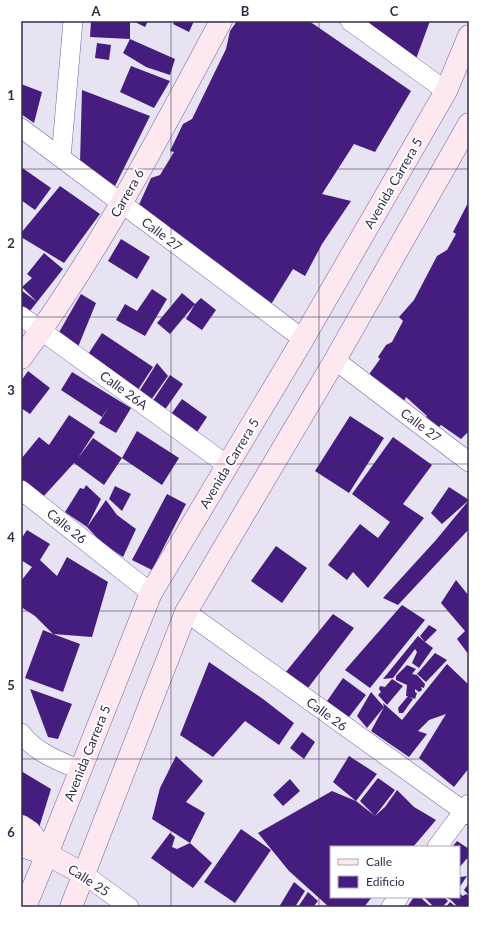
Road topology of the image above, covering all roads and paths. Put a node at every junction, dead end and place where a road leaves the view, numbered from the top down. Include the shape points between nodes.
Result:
1 (73, 21) edge
2 (222, 21) edge
3 (350, 21) edge
4 (469, 36) edge
5 (446, 91) junction
6 (469, 124) edge
7 (21, 128) edge
8 (61, 158) junction
9 (122, 204) junction
10 (21, 316) edge
11 (41, 330) junction
12 (303, 339) junction
13 (21, 358) edge
14 (335, 360) junction
15 (469, 462) edge
16 (227, 465) junction
17 (21, 490) edge
18 (151, 593) junction
19 (186, 612) junction
20 (21, 733) edge
21 (80, 770) junction
22 (467, 810) edge
23 (21, 826) edge
24 (21, 846) edge
25 (438, 846) edge
26 (48, 854) junction
27 (84, 875) junction
28 (398, 898) edge
29 (25, 907) edge
30 (71, 907) edge
31 (129, 907) edge
32 (391, 907) edge

1 - 8 street
2 - 9 main road, Carrera 6
3 - 5 street
4 - 5 main road, Avenida Carrera 5
5 - 12 main road, Avenida Carrera 5
6 - 14 main road
7 - 8 street, Calle 27
8 - 9 street, Calle 27
9 - 11 main road, Carrera 6
9 - 12 street, Calle 27
10 - 11 street, Calle 26A
11 - 13 main road, Carrera 6
11 - 16 street, Calle 26A
12 - 16 main road, Avenida Carrera 5
14 - 15 street, Calle 27
14 - 19 main road
16 - 18 main road, Avenida Carrera 5
17 - 18 street, Calle 26
18 - 21 main road, Avenida Carrera 5
19 - 22 street, Calle 26
19 - 27 main road
20 - 21 street via 43,754
21 - 26 main road, Avenida Carrera 5
22 - 25 street
23 - 26 main road via 30,832
24 - 26 main road
26 - 27 main road, Calle 25
26 - 29 main road, Avenida Carrera 5
27 - 30 main road
27 - 31 street, Calle 25
28 - 32 street

